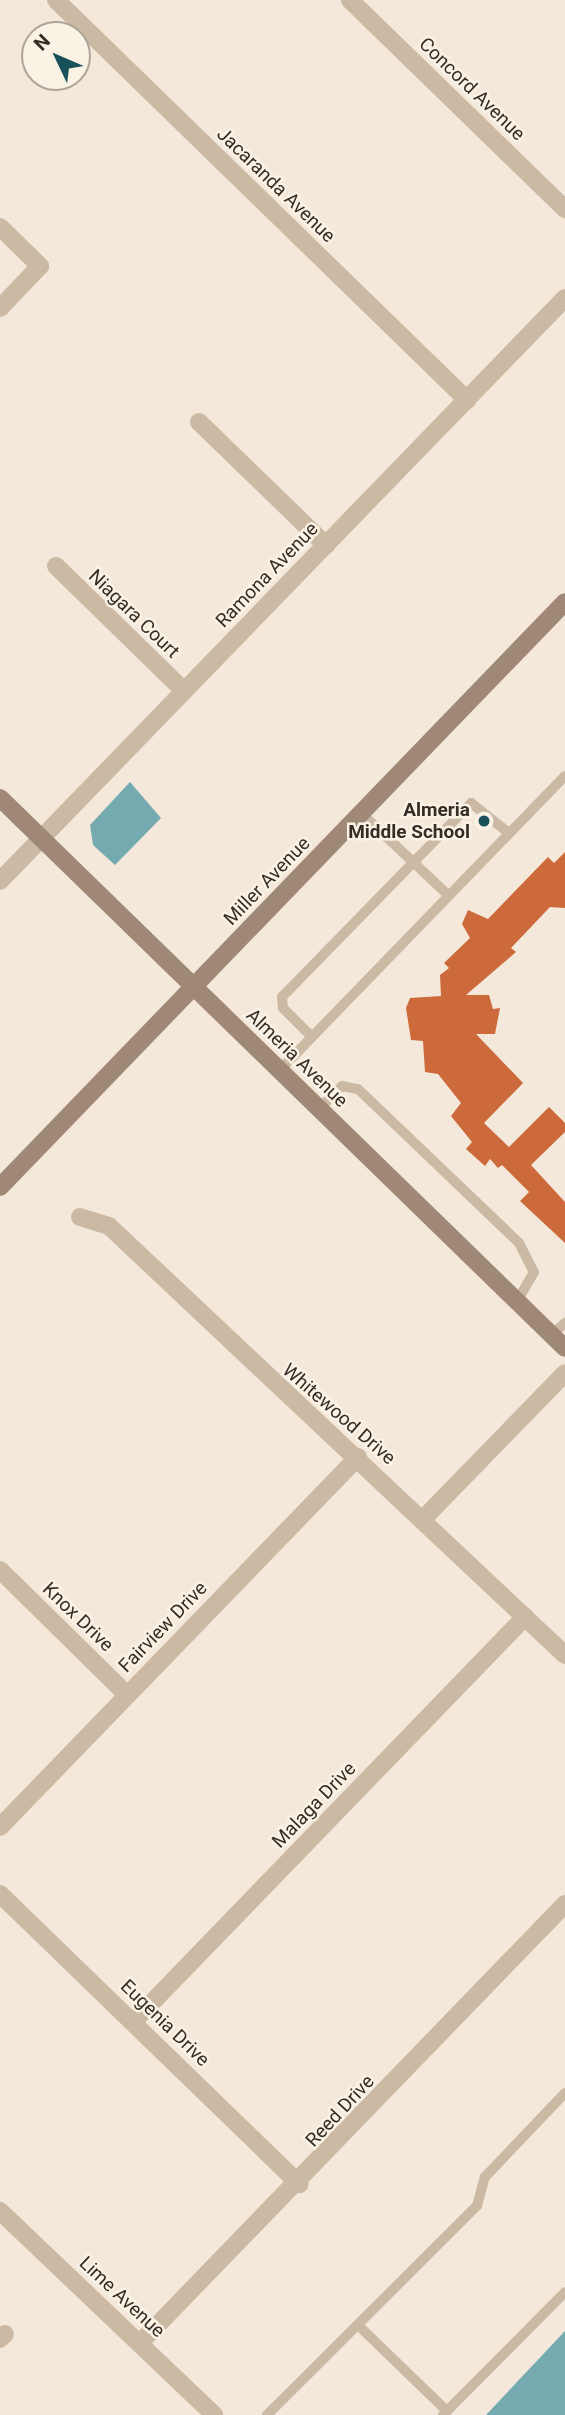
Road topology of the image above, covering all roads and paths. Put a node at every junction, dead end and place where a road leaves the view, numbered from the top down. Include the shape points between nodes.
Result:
1 (56, 0) edge
2 (350, 0) edge
3 (565, 209) edge
4 (0, 227) edge
5 (565, 298) edge
6 (0, 308) edge
7 (467, 400) junction
8 (199, 422) dead end
9 (326, 545) junction
10 (56, 566) dead end
11 (565, 602) edge
12 (184, 691) junction
13 (565, 776) edge
14 (0, 799) edge
15 (361, 813) junction
16 (509, 833) junction
17 (42, 839) junction
18 (414, 862) junction
19 (0, 881) edge
20 (447, 894) junction
21 (194, 988) junction
22 (312, 1036) junction
23 (280, 1070) junction
24 (319, 1109) junction
25 (0, 1188) edge
26 (80, 1217) dead end
27 (518, 1300) junction
28 (561, 1335) edge
29 (565, 1373) edge
30 (358, 1457) junction
31 (424, 1518) junction
32 (0, 1570) edge
33 (525, 1617) junction
34 (565, 1655) edge
35 (127, 1695) junction
36 (0, 1828) edge
37 (0, 1894) edge
38 (565, 1904) edge
39 (133, 2022) junction
40 (565, 2093) edge
41 (299, 2184) junction
42 (0, 2211) edge
43 (565, 2292) edge
44 (360, 2328) junction
45 (140, 2343) junction
46 (445, 2413) edge
47 (214, 2415) edge
48 (267, 2415) edge

1 - 7 street, Jacaranda Avenue
2 - 3 street, Concord Avenue
4 - 6 street via 40,266
5 - 7 street, Ramona Avenue
7 - 9 street, Ramona Avenue
8 - 9 street
9 - 12 street, Ramona Avenue
10 - 12 street, Niagara Court
11 - 15 street, Miller Avenue
12 - 17 street, Ramona Avenue
13 - 16 lane
14 - 17 street, Almeria Avenue
15 - 18 lane
15 - 21 street, Miller Avenue
16 - 18 lane via 471,803
16 - 20 lane
17 - 19 street, Ramona Avenue
17 - 21 street, Almeria Avenue
18 - 20 lane
18 - 22 lane via 282,997 283,1008
20 - 22 lane
21 - 23 street, Almeria Avenue
21 - 25 street, Miller Avenue
22 - 23 lane
23 - 24 street, Almeria Avenue
24 - 27 street, Almeria Avenue
24 - 27 lane via 342,1086 358,1089 519,1243 534,1272
26 - 30 street, Whitewood Drive via 109,1226 319,1430
27 - 28 street, Almeria Avenue
29 - 31 street
30 - 31 street, Whitewood Drive
30 - 35 street, Fairview Drive
31 - 33 street, Whitewood Drive
32 - 35 street, Knox Drive
33 - 34 street, Whitewood Drive
33 - 39 street, Malaga Drive
35 - 36 street, Fairview Drive
37 - 39 street, Eugenia Drive
38 - 41 street, Reed Drive
39 - 41 street, Eugenia Drive
40 - 44 lane via 485,2177 477,2206
41 - 45 street, Reed Drive
42 - 45 street, Lime Avenue
43 - 46 lane
44 - 46 lane
44 - 48 lane
45 - 47 street, Lime Avenue

